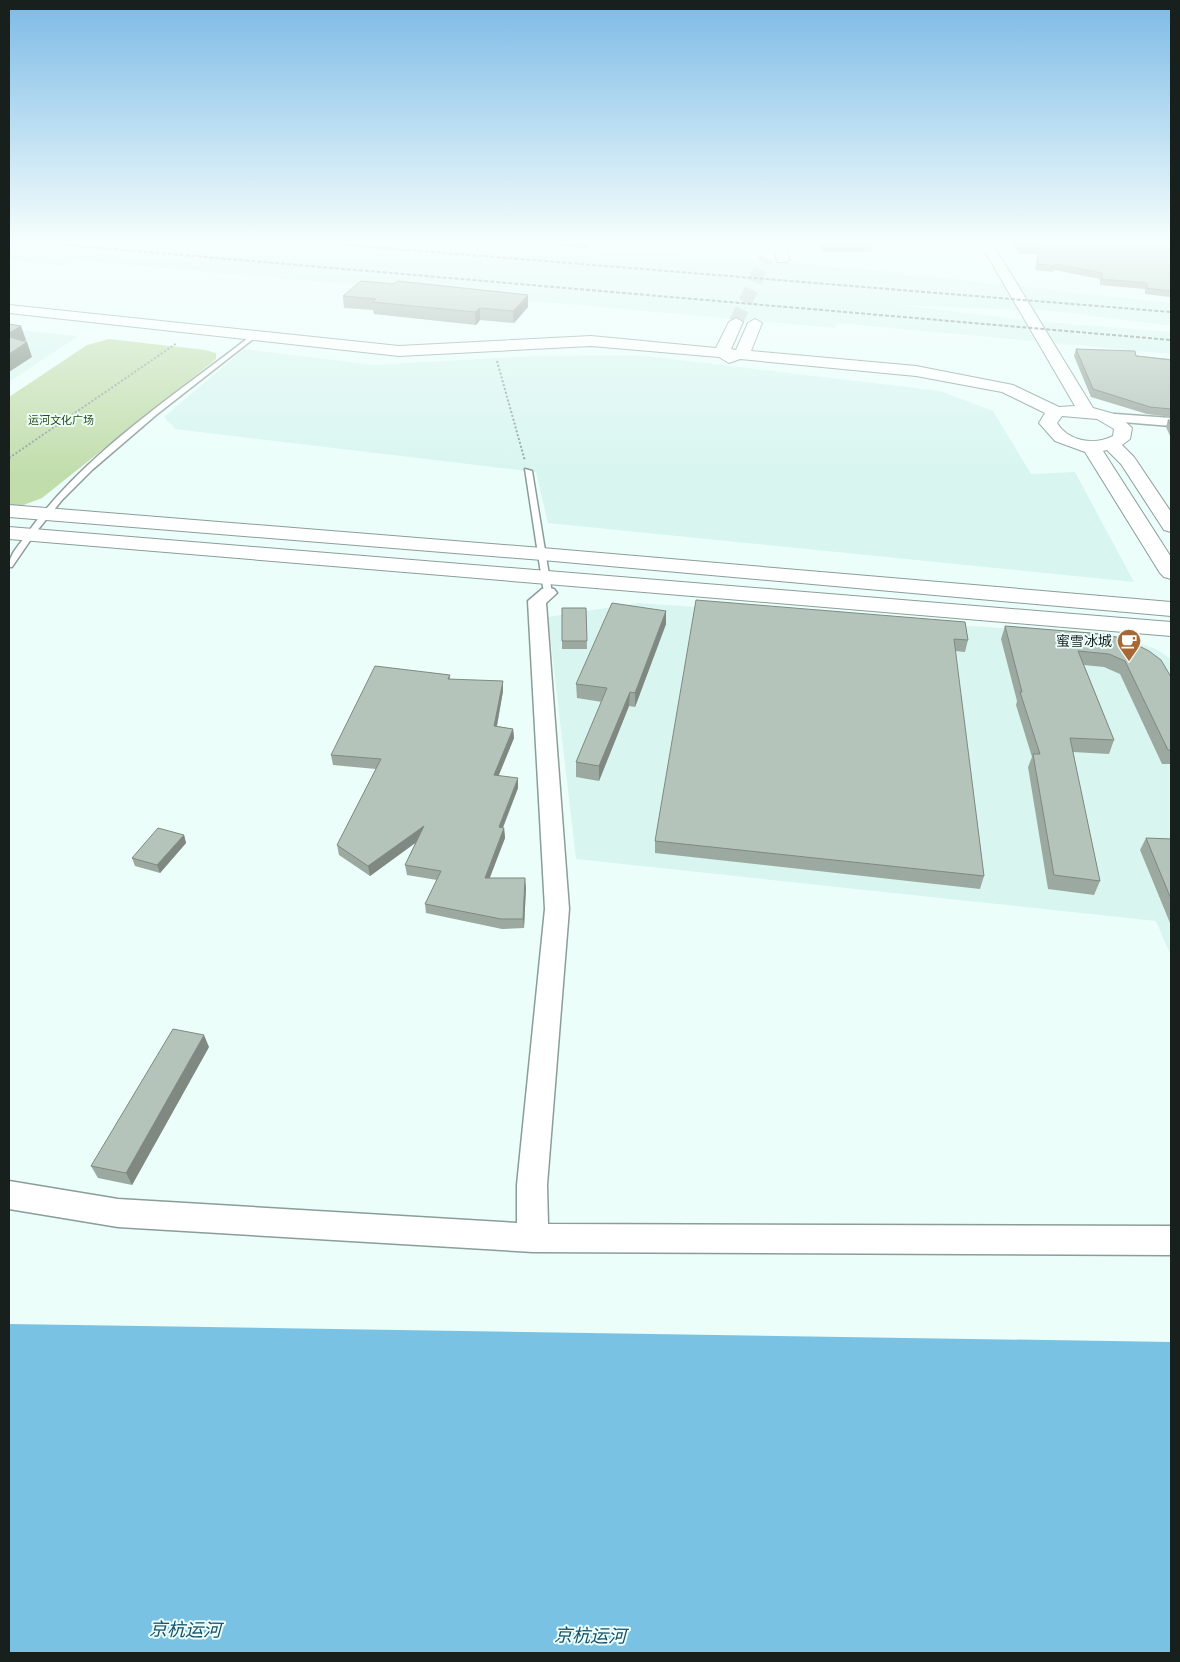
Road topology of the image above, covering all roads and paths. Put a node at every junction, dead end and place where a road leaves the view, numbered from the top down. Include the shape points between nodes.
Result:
1 (38, 321) edge
2 (126, 321) edge
3 (1016, 321) edge
4 (1032, 321) edge
5 (736, 322) tunnel mouth
6 (755, 323) tunnel mouth
7 (190, 334) junction
8 (252, 338) junction
9 (492, 351) junction
10 (731, 355) junction
11 (1040, 362) dead end
12 (1054, 387) dead end
13 (1086, 412) junction
14 (1058, 415) junction
15 (1115, 418) junction
16 (1171, 422) edge
17 (1112, 445) junction
18 (1091, 446) junction
19 (9, 458) edge
20 (528, 471) joint
21 (9, 511) edge
22 (44, 514) junction
23 (1171, 526) edge
24 (18, 534) edge
25 (542, 554) junction
26 (9, 565) edge
27 (1171, 573) edge
28 (547, 586) junction
29 (1171, 609) edge
30 (1171, 629) edge
31 (9, 1195) edge
32 (533, 1238) junction
33 (1171, 1241) edge

1 - 7 street
2 - 8 street via 191,327
3 - 11 street
4 - 13 street
5 - 10 street
6 - 10 street
7 - 8 street
7 - 19 path
8 - 9 street via 394,356
8 - 10 street via 399,351 591,341
8 - 22 lane via 113,447
9 - 10 street via 587,346
9 - 20 path
10 - 14 street via 941,380 1026,409
12 - 14 street
13 - 14 street
13 - 15 street
14 - 18 street via 1052,432 1062,439
15 - 16 street
15 - 17 street via 1123,428 1121,439
17 - 18 street
17 - 23 street via 1128,461
18 - 27 street
20 - 25 lane
21 - 22 street
22 - 24 lane
22 - 25 street
24 - 26 lane
24 - 28 street
25 - 28 lane
25 - 29 street
28 - 30 street
28 - 32 street via 537,602 557,909 532,1186
31 - 32 street via 118,1213
32 - 33 street

